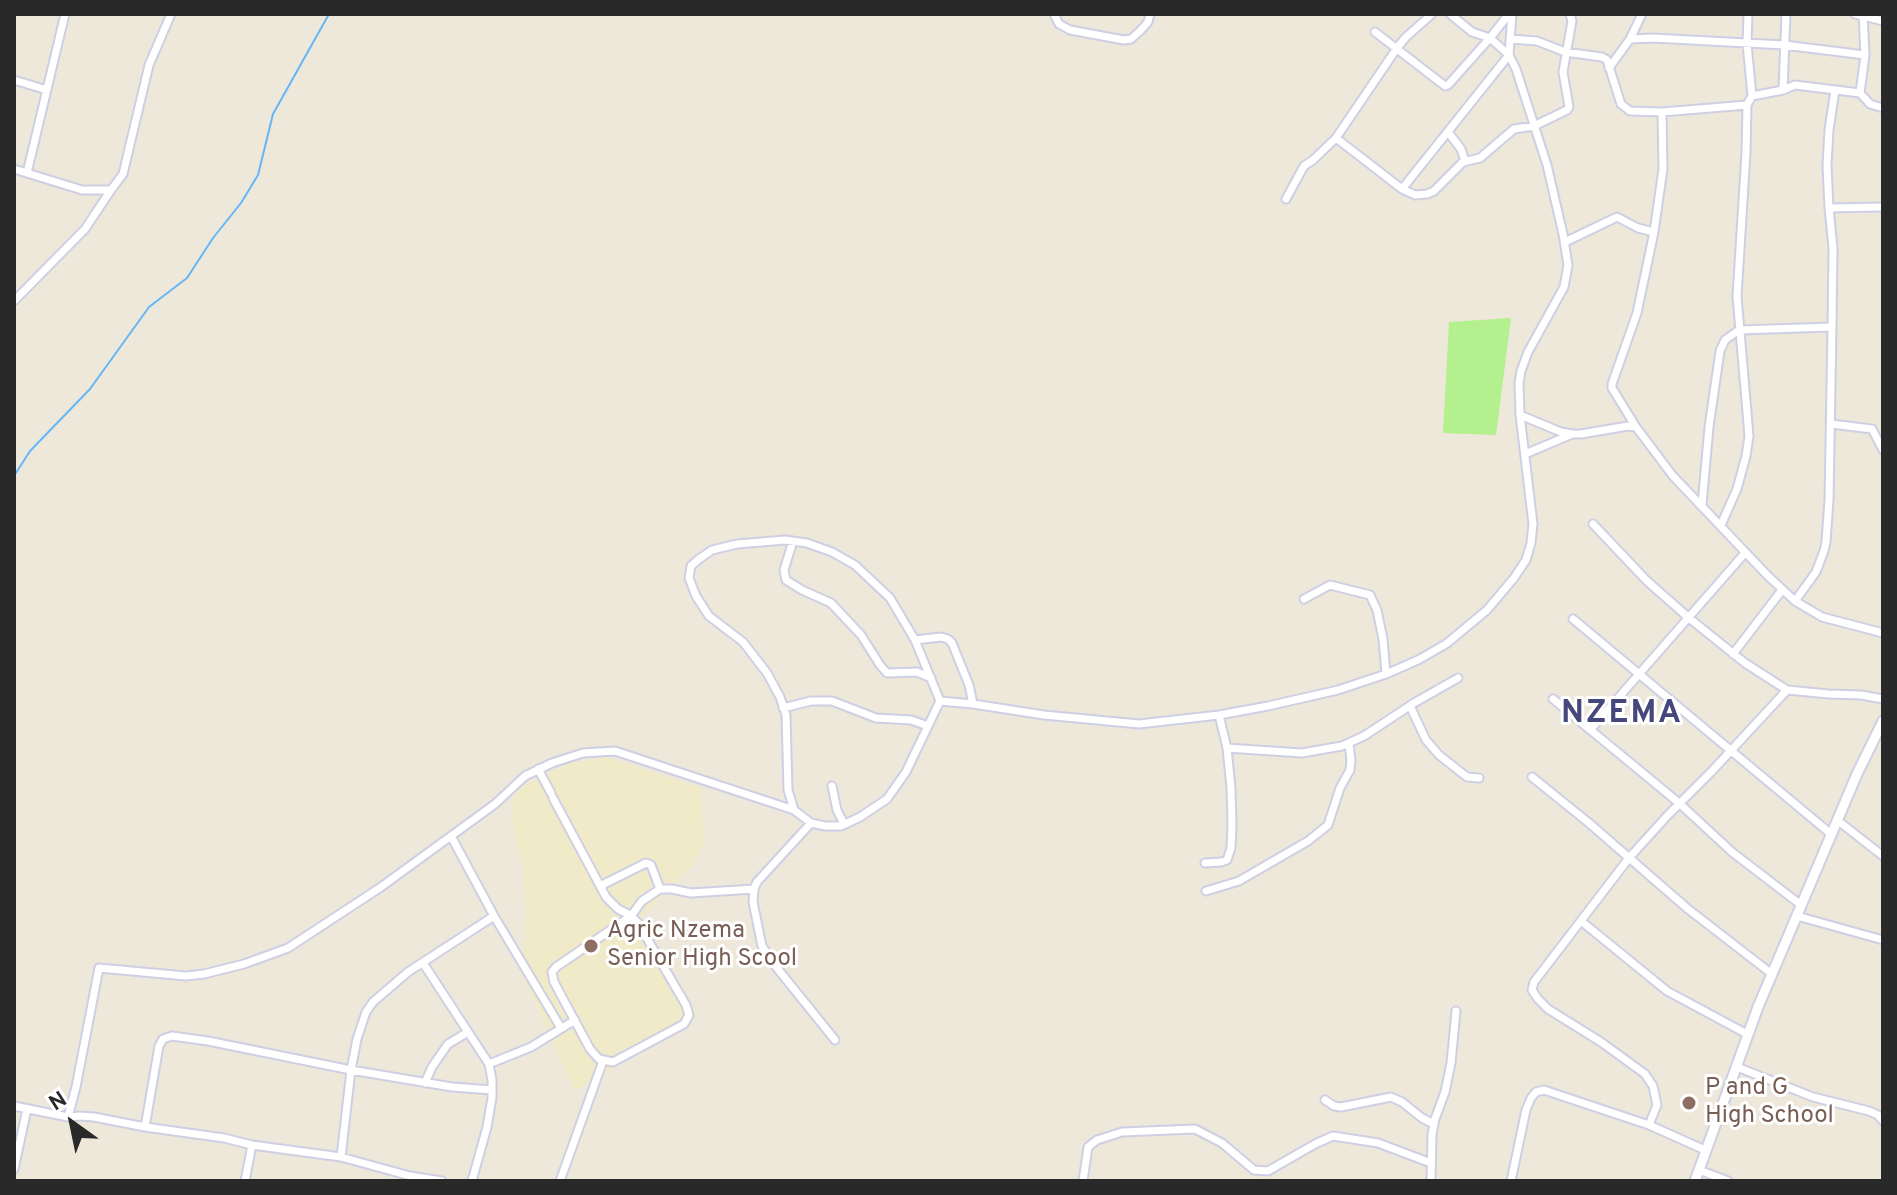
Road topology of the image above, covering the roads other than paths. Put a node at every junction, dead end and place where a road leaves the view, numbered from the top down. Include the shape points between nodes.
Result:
1 (65, 14) edge
2 (171, 14) edge
3 (1054, 14) edge
4 (1150, 14) edge
5 (1432, 14) edge
6 (1450, 14) edge
7 (1511, 14) edge
8 (1570, 14) edge
9 (1642, 14) edge
10 (1748, 14) edge
11 (1786, 14) edge
12 (1855, 14) edge
13 (1863, 14) edge
14 (1883, 21) edge
15 (1375, 32) dead end
16 (1490, 38) junction
17 (1510, 39) junction
18 (1630, 39) junction
19 (1747, 44) junction
20 (1784, 45) junction
21 (1397, 48) junction
22 (1565, 52) junction
23 (1509, 55) junction
24 (1865, 55) junction
25 (1609, 68) junction
26 (14, 80) edge
27 (47, 90) junction
28 (1783, 90) junction
29 (1835, 90) junction
30 (1860, 93) junction
31 (1752, 96) junction
32 (1747, 105) junction
33 (1883, 108) edge
34 (1662, 112) junction
35 (1534, 126) junction
36 (1448, 132) junction
37 (1336, 138) junction
38 (1465, 161) junction
39 (14, 169) edge
40 (27, 173) junction
41 (1402, 189) junction
42 (111, 190) junction
43 (1286, 199) dead end
44 (1883, 207) edge
45 (1829, 208) junction
46 (1654, 232) junction
47 (1565, 242) junction
48 (14, 301) edge
49 (1832, 327) junction
50 (1739, 330) junction
51 (1520, 415) junction
52 (1831, 424) junction
53 (1636, 427) junction
54 (1572, 434) junction
55 (1883, 450) edge
56 (1525, 454) junction
57 (1702, 505) junction
58 (1593, 524) dead end
59 (1721, 525) junction
60 (793, 541) junction
61 (1745, 553) junction
62 (1782, 590) junction
63 (1304, 599) dead end
64 (1795, 601) junction
65 (1689, 618) junction
66 (1573, 619) dead end
67 (1883, 633) edge
68 (915, 640) junction
69 (1733, 654) junction
70 (1386, 674) junction
71 (1641, 674) junction
72 (931, 678) junction
73 (1458, 678) dead end
74 (1787, 690) junction
75 (1553, 699) dead end
76 (1883, 699) edge
77 (940, 701) junction
78 (973, 704) junction
79 (1410, 706) junction
80 (783, 708) junction
81 (1219, 715) junction
82 (1883, 721) edge
83 (928, 726) junction
84 (1591, 729) junction
85 (1349, 744) junction
86 (1227, 748) junction
87 (1731, 750) junction
88 (538, 769) junction
89 (1532, 777) dead end
90 (1479, 778) dead end
91 (832, 786) dead end
92 (1679, 803) junction
93 (794, 810) junction
94 (1837, 820) junction
95 (811, 823) junction
96 (844, 824) junction
97 (1831, 834) junction
98 (451, 836) junction
99 (1883, 856) edge
100 (1629, 858) junction
101 (1205, 863) dead end
102 (600, 886) junction
103 (660, 889) junction
104 (754, 889) junction
105 (1206, 891) dead end
106 (1801, 905) junction
107 (494, 916) junction
108 (631, 916) junction
109 (1797, 916) junction
110 (1581, 921) junction
111 (1883, 940) edge
112 (423, 963) junction
113 (1772, 974) junction
114 (1456, 1011) dead end
115 (575, 1020) junction
116 (561, 1028) junction
117 (468, 1032) junction
118 (1747, 1034) junction
119 (835, 1040) dead end
120 (603, 1061) junction
121 (489, 1064) junction
122 (1737, 1067) junction
123 (351, 1070) junction
124 (425, 1083) junction
125 (492, 1090) junction
126 (1325, 1100) dead end
127 (14, 1106) edge
128 (27, 1109) junction
129 (68, 1117) junction
130 (1883, 1121) edge
131 (1434, 1124) junction
132 (1649, 1125) junction
133 (145, 1127) junction
134 (252, 1145) junction
135 (1705, 1150) junction
136 (341, 1157) junction
137 (1431, 1163) junction
138 (14, 1169) edge
139 (1699, 1170) junction
140 (245, 1181) edge
141 (442, 1181) edge
142 (472, 1181) edge
143 (560, 1181) edge
144 (1083, 1181) edge
145 (1431, 1181) edge
146 (1511, 1181) edge
147 (1695, 1181) edge
148 (1728, 1181) edge

1 - 27 street
2 - 42 street via 149,65 123,174
3 - 4 street via 1070,30 1120,40 1131,39
5 - 21 street
6 - 16 street via 1472,32
7 - 16 street
7 - 17 street
8 - 22 street
9 - 18 street
10 - 19 street
11 - 20 street
12 - 13 street
13 - 14 street
13 - 24 street
15 - 21 street
16 - 21 street via 1445,86
16 - 23 street
17 - 22 street via 1537,41
17 - 23 street
18 - 19 street
18 - 25 street
19 - 20 street
19 - 31 street
20 - 24 street
20 - 28 street
21 - 37 street
22 - 25 street via 1602,57
22 - 35 street via 1569,107
23 - 35 street
23 - 36 street
24 - 30 street
25 - 34 street via 1623,107
26 - 27 street
27 - 40 street
28 - 29 street via 1795,85
28 - 31 street
29 - 30 street
29 - 45 street via 1827,165
30 - 33 street
31 - 32 street
32 - 34 street
32 - 50 street
34 - 46 street via 1664,160
35 - 38 street via 1514,129 1480,158
35 - 47 street
36 - 38 street
36 - 41 street
37 - 41 street
37 - 43 street via 1304,166
38 - 41 street via 1434,191 1415,195
39 - 40 street
40 - 42 street via 82,190
42 - 48 street via 85,229
44 - 45 street
45 - 49 street
46 - 47 street via 1617,217
46 - 53 street via 1637,313 1612,384
47 - 51 street via 1564,287 1521,371
49 - 50 street
49 - 52 street
50 - 57 street via 1720,351
50 - 59 street via 1749,436 1737,489
51 - 54 street
51 - 56 street
52 - 55 street via 1872,429
52 - 64 street via 1824,551
53 - 54 street
53 - 57 street
54 - 56 street
56 - 70 street via 1533,524 1526,560 1500,597 1446,644
57 - 59 street
58 - 65 street
59 - 61 street
60 - 68 street via 855,565 890,598
60 - 72 street via 786,580 831,603 887,673 917,672
60 - 80 street via 712,550 691,566 689,578 709,616 743,642 767,673
61 - 62 street
61 - 65 street
62 - 64 street
62 - 69 street
63 - 70 street via 1330,585 1370,595 1383,639
64 - 67 street via 1822,617
65 - 69 street
65 - 71 street
66 - 71 street
68 - 72 street
68 - 78 street via 941,637 952,643
69 - 74 street
70 - 81 street via 1338,690
71 - 84 street
71 - 87 street
72 - 77 street
73 - 79 street
74 - 76 street
74 - 87 street
75 - 84 street
77 - 78 street
77 - 83 street
78 - 81 street via 1139,724
79 - 85 street
79 - 90 street via 1439,755 1467,777
80 - 83 street via 832,701 876,718
80 - 93 street
81 - 86 street
82 - 94 street
83 - 96 street via 887,799
84 - 92 street
85 - 86 street via 1302,753
85 - 105 street via 1350,770 1328,825 1239,881
86 - 101 street via 1231,848 1227,860
87 - 92 street
87 - 97 street
88 - 93 street via 583,753 615,751
88 - 98 street
88 - 102 street
89 - 100 street
91 - 96 street
92 - 100 street
92 - 106 street
93 - 95 street
94 - 97 street
94 - 99 street
95 - 96 street
95 - 104 street
97 - 106 street
98 - 107 street
98 - 129 street via 288,948 186,976 99,968
100 - 110 street
100 - 113 street
102 - 103 street via 646,863
102 - 108 street via 618,909
103 - 104 street
103 - 108 street
104 - 119 street via 762,946
106 - 109 street
107 - 112 street
107 - 116 street
108 - 115 street via 552,972
108 - 120 street via 689,1015 668,1033 613,1062
109 - 111 street
109 - 113 street
110 - 118 street via 1667,991
110 - 132 street via 1537,975 1532,990 1548,1009 1645,1074 1657,1105
112 - 117 street
112 - 123 street via 366,1012
113 - 118 street
114 - 131 street via 1451,1063
115 - 116 street
115 - 120 street
116 - 121 street
117 - 121 street
117 - 124 street via 448,1044
118 - 122 street
120 - 143 street
121 - 125 street
122 - 130 street via 1813,1097 1869,1111
122 - 135 street
123 - 124 street
123 - 133 street via 168,1037 160,1041
123 - 136 street
124 - 125 street
125 - 142 street
126 - 131 street via 1341,1107 1391,1097
127 - 128 street
128 - 129 street
128 - 138 street
129 - 133 street
131 - 137 street
132 - 135 street
132 - 146 street via 1551,1091 1536,1092 1526,1110
133 - 134 street
134 - 136 street
134 - 140 street
135 - 139 street
136 - 141 street
137 - 144 street via 1378,1143 1333,1136 1268,1171 1254,1170 1195,1129 1122,1132 1088,1147
137 - 145 street
139 - 147 street
139 - 148 street

